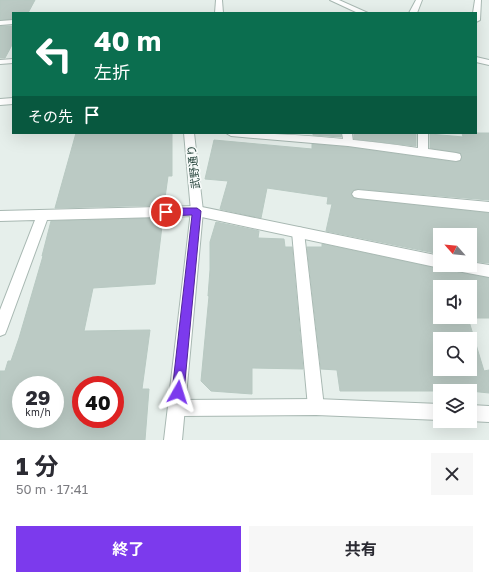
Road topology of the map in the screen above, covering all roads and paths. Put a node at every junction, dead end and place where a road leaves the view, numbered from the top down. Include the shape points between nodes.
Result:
1 (219, 0) edge
2 (333, 0) edge
3 (419, 0) edge
4 (478, 0) edge
5 (219, 12) edge
6 (362, 12) edge
7 (413, 12) edge
8 (477, 12) edge
9 (12, 22) edge
10 (0, 23) edge
11 (477, 59) edge
12 (12, 61) edge
13 (0, 62) edge
14 (489, 63) edge
15 (12, 101) edge
16 (0, 102) edge
17 (189, 134) edge
18 (254, 134) edge
19 (423, 134) edge
20 (347, 138) edge
21 (423, 153) junction
22 (456, 157) dead end
23 (358, 194) dead end
24 (489, 207) edge
25 (197, 211) junction
26 (42, 214) junction
27 (0, 216) edge
28 (298, 232) junction
29 (433, 261) edge
30 (477, 269) edge
31 (489, 271) edge
32 (0, 328) edge
33 (316, 407) junction
34 (177, 408) junction
35 (433, 412) edge
36 (477, 413) edge
37 (489, 414) edge
38 (173, 440) edge

1 - 5 street
2 - 6 street
3 - 7 street
4 - 8 street
9 - 10 street
11 - 14 street
12 - 13 street
15 - 16 street
17 - 25 street, 武野通り
18 - 20 street
19 - 21 street
20 - 21 street
21 - 22 street
23 - 24 street
25 - 26 street
25 - 28 street
25 - 34 street, 武野通り
26 - 27 street
26 - 32 street
28 - 29 street
28 - 33 street
30 - 31 street
33 - 34 street
33 - 35 street
34 - 38 street, 武野通り
36 - 37 street

